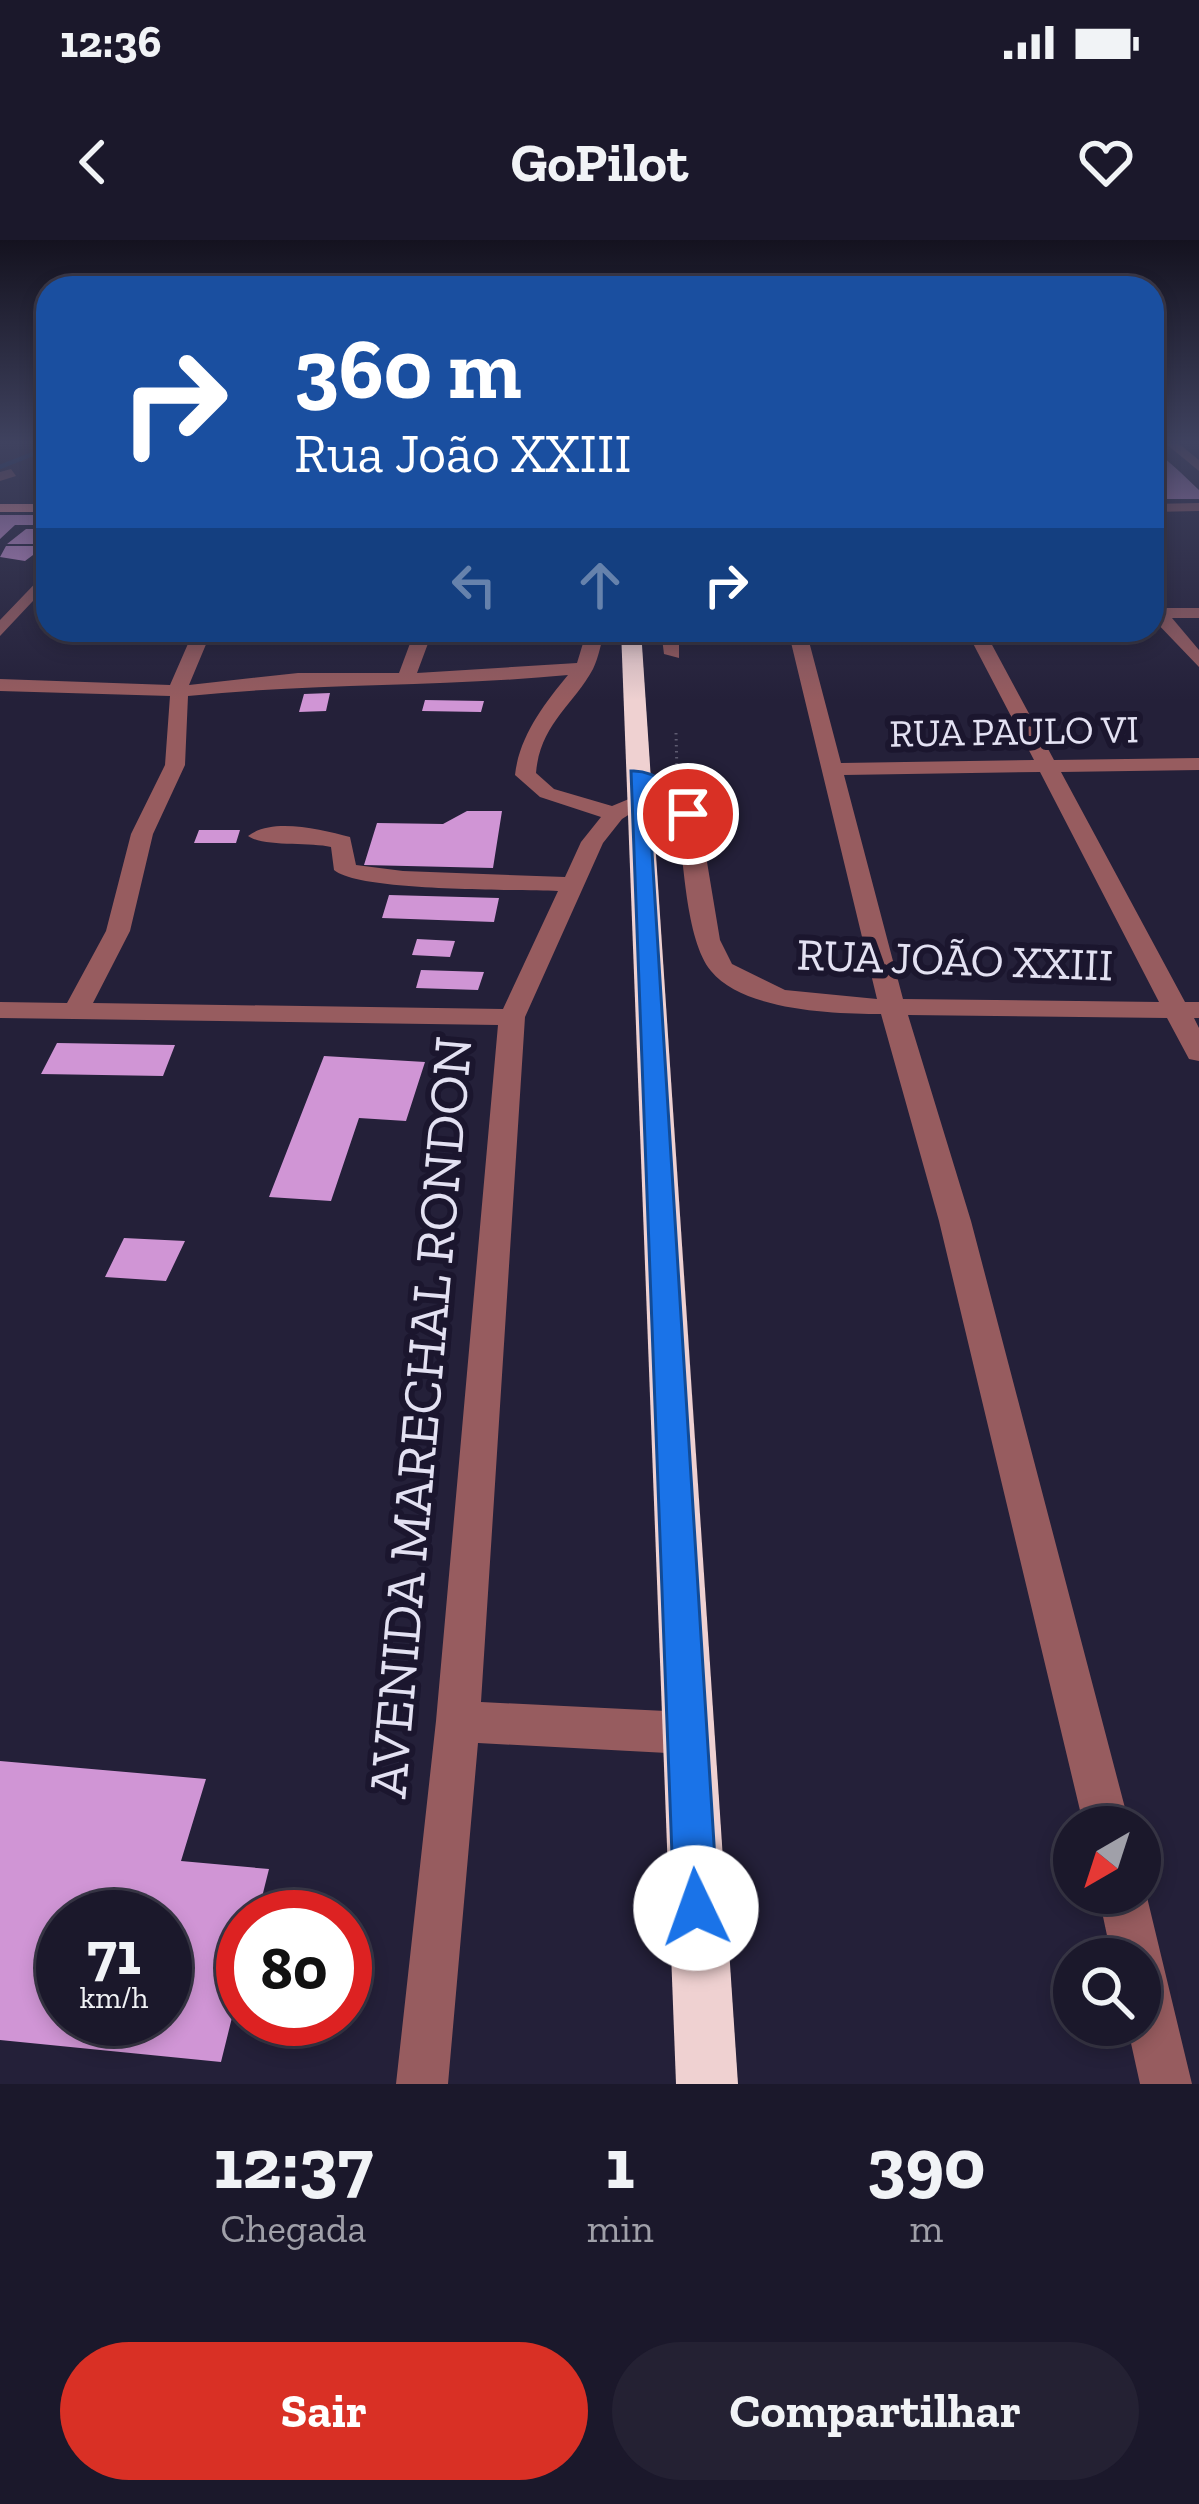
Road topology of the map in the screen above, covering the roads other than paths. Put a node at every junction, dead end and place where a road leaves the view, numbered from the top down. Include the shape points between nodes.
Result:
1 (36, 589) edge
2 (0, 598) edge
3 (28, 598) junction
4 (36, 598) edge
5 (1164, 611) edge
6 (1199, 613) edge
7 (1164, 621) edge
8 (0, 631) edge
9 (197, 642) edge
10 (420, 642) edge
11 (592, 642) edge
12 (632, 642) edge
13 (672, 642) edge
14 (799, 642) edge
15 (981, 642) edge
16 (673, 654) dead end
17 (1199, 662) edge
18 (584, 668) junction
19 (406, 679) junction
20 (0, 685) edge
21 (183, 691) junction
22 (1199, 764) edge
23 (1048, 766) junction
24 (830, 769) junction
25 (642, 798) junction
26 (259, 836) dead end
27 (571, 884) junction
28 (892, 1006) junction
29 (77, 1008) junction
30 (0, 1010) edge
31 (1187, 1010) edge
32 (512, 1017) junction
33 (1199, 1053) edge
34 (458, 1720) junction
35 (686, 1733) junction
36 (1102, 1806) edge
37 (1157, 2046) edge
38 (422, 2084) edge
39 (706, 2084) edge
40 (1166, 2084) edge

1 - 3 street
2 - 3 street
3 - 4 street
3 - 8 street
5 - 6 street
7 - 17 street
9 - 21 street
10 - 19 street
11 - 18 street
12 - 25 highway
13 - 16 street
14 - 24 street
15 - 23 street
18 - 19 street
18 - 25 street via 552,706 525,775 547,793
19 - 21 street
20 - 21 street
21 - 29 street via 176,765 142,834 118,931
22 - 23 street, RUA PAULO VI
23 - 24 street, RUA PAULO VI
23 - 31 street
24 - 28 street
25 - 27 street, AVENIDA MARECHAL RONDON via 592,842
25 - 28 street, RUA JOÃO XXIII via 688,814 708,940 722,968 781,997
25 - 35 highway
26 - 27 street via 342,842 345,870
27 - 32 street, AVENIDA MARECHAL RONDON
28 - 31 street, RUA JOÃO XXIII
28 - 36 street via 961,1244
29 - 30 street
29 - 32 street
31 - 33 street
32 - 34 street, AVENIDA MARECHAL RONDON
34 - 35 street
34 - 38 street, AVENIDA MARECHAL RONDON
35 - 39 highway
37 - 40 street

